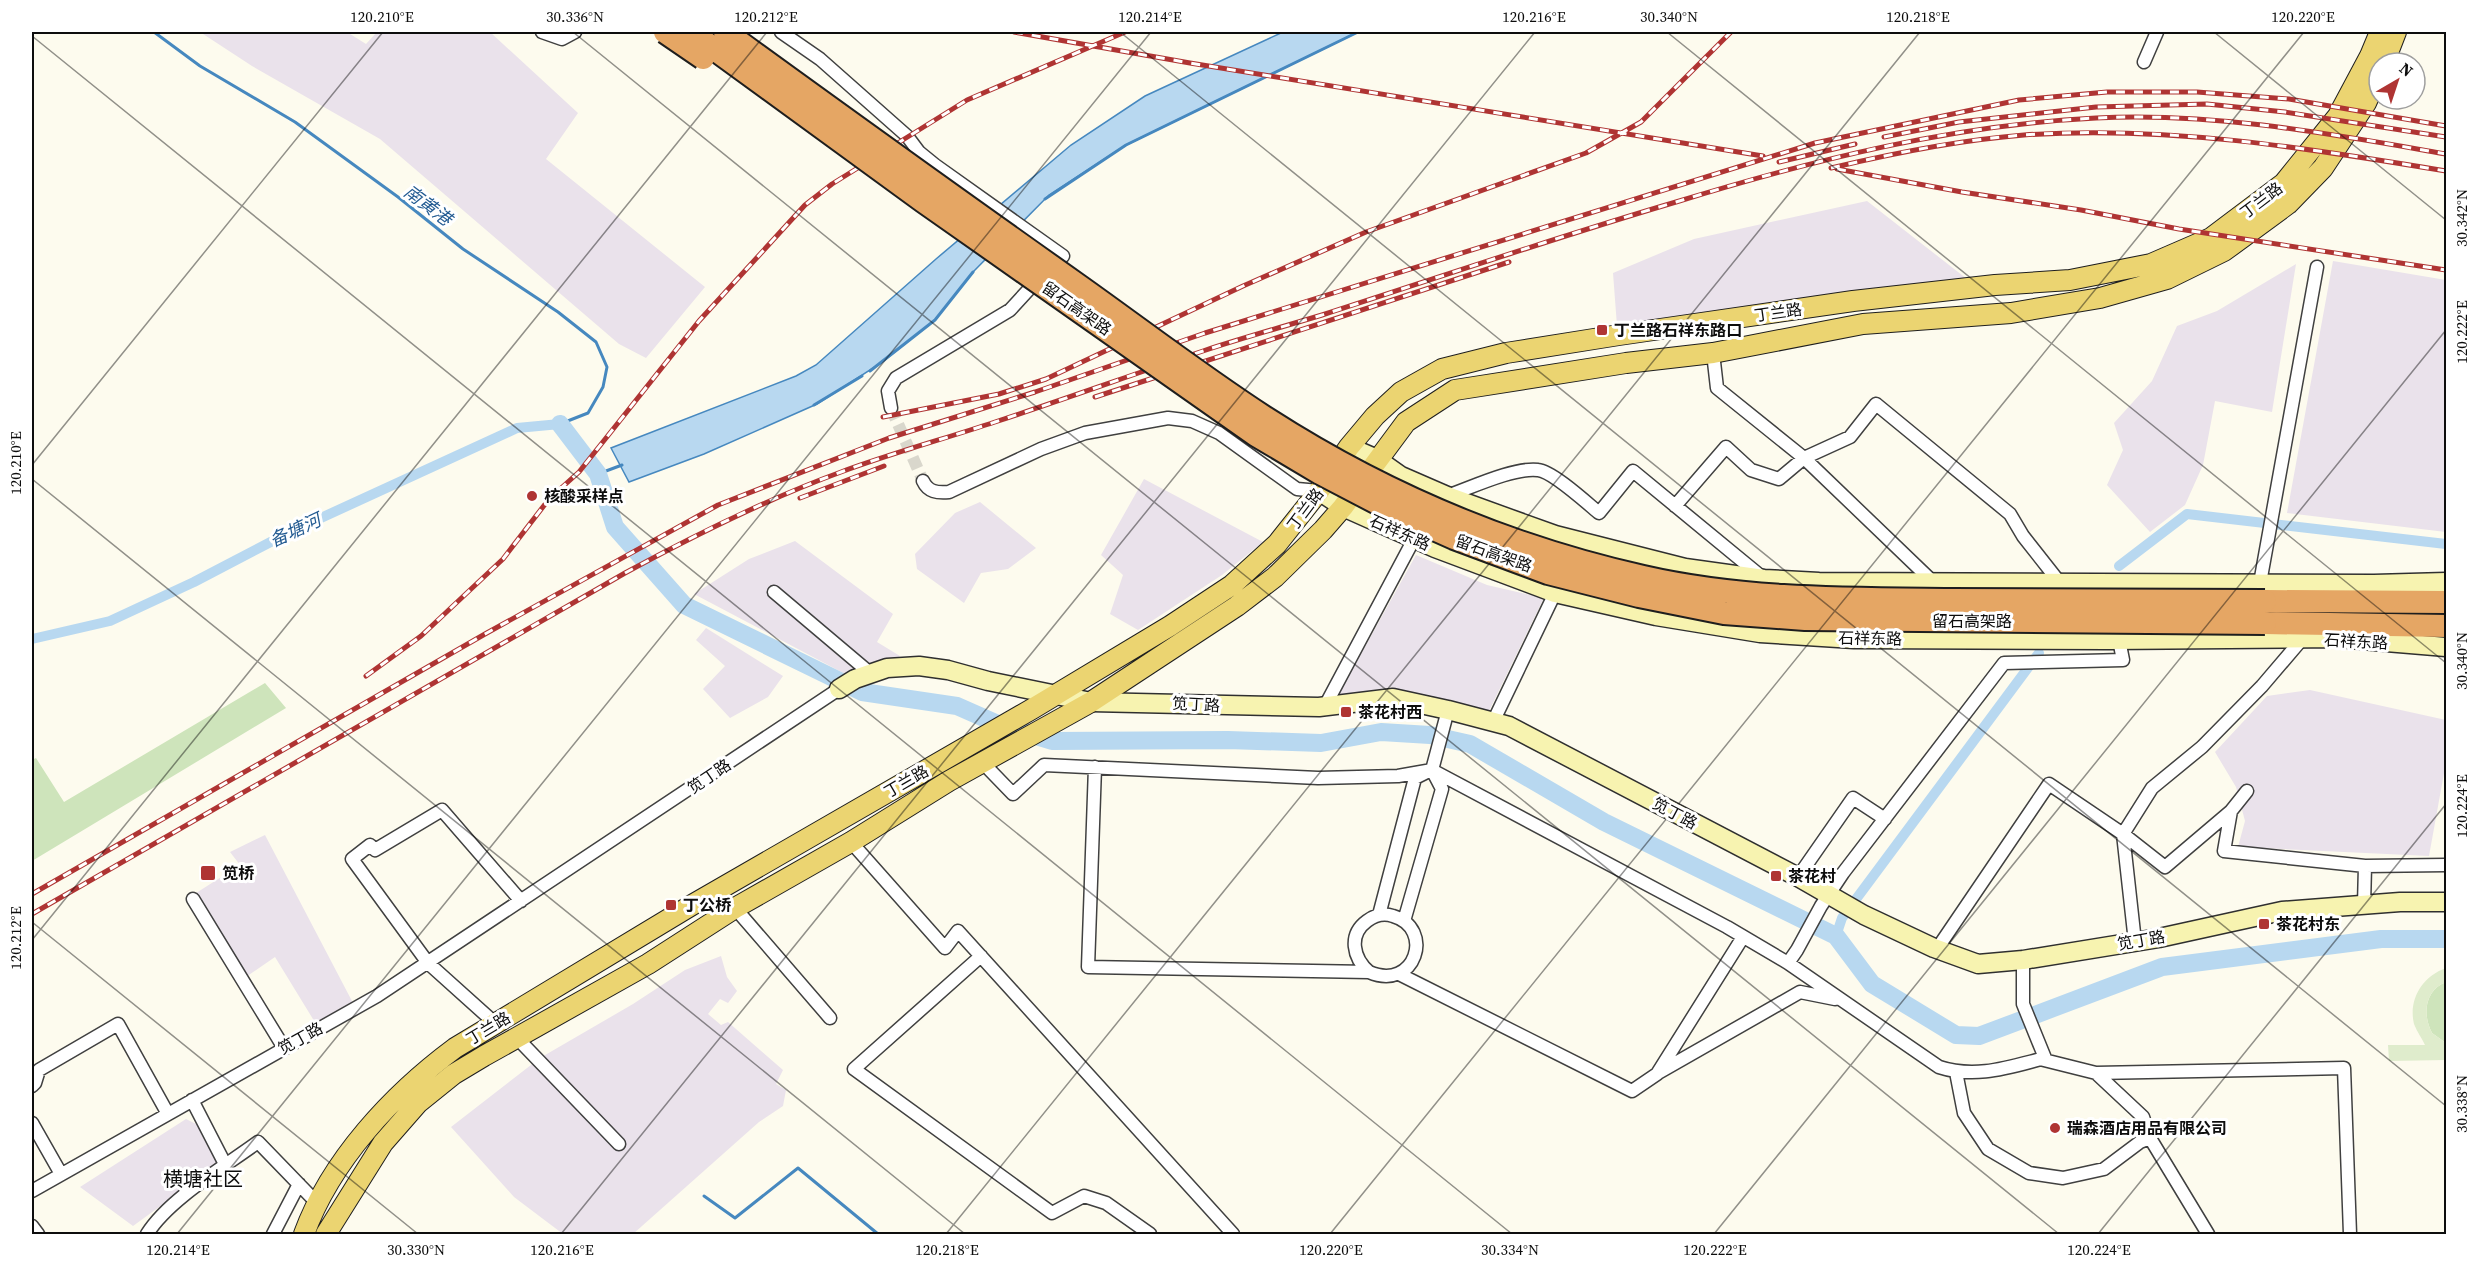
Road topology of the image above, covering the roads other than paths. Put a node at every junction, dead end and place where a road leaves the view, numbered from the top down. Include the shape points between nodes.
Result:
1 (542, 32) edge
2 (575, 32) edge
3 (665, 32) edge
4 (691, 32) edge
5 (725, 32) edge
6 (749, 32) edge
7 (781, 32) edge
8 (2157, 32) edge
9 (2380, 32) edge
10 (2396, 32) edge
11 (2389, 51) edge
12 (2144, 62) dead end
13 (2367, 101) edge
14 (929, 192) junction
15 (2317, 267) dead end
16 (1713, 353) junction
17 (891, 408) tunnel mouth
18 (1349, 447) junction
19 (1804, 458) junction
20 (1377, 459) junction
21 (923, 481) tunnel mouth
22 (1319, 491) junction
23 (1447, 496) junction
24 (1675, 506) junction
25 (1343, 507) junction
26 (1414, 539) junction
27 (1764, 579) junction
28 (1933, 582) junction
29 (2446, 582) edge
30 (2061, 583) junction
31 (774, 592) dead end
32 (1554, 593) junction
33 (2263, 602) junction
34 (2446, 602) edge
35 (2446, 626) edge
36 (2302, 638) junction
37 (2119, 640) junction
38 (2446, 647) edge
39 (862, 676) junction
40 (839, 689) joint
41 (1054, 695) junction
42 (1091, 702) junction
43 (1325, 706) junction
44 (1446, 716) junction
45 (1493, 722) junction
46 (983, 763) junction
47 (1095, 767) junction
48 (1431, 770) junction
49 (2247, 791) dead end
50 (2231, 811) junction
51 (1885, 819) junction
52 (2123, 834) junction
53 (851, 842) junction
54 (2446, 865) edge
55 (2365, 866) junction
56 (1798, 877) junction
57 (193, 899) dead end
58 (521, 901) junction
59 (1831, 901) junction
60 (2446, 902) edge
61 (2364, 905) junction
62 (735, 908) junction
63 (1379, 915) junction
64 (1404, 921) junction
65 (1743, 937) junction
66 (2135, 942) junction
67 (1937, 949) junction
68 (981, 956) junction
69 (2023, 960) junction
70 (428, 963) junction
71 (1788, 963) junction
72 (1369, 972) junction
73 (1399, 974) junction
74 (1841, 1000) junction
75 (830, 1018) dead end
76 (496, 1024) junction
77 (516, 1037) junction
78 (284, 1047) junction
79 (2040, 1059) junction
80 (1956, 1072) junction
81 (2096, 1073) junction
82 (1657, 1074) junction
83 (32, 1086) edge
84 (192, 1100) junction
85 (168, 1113) junction
86 (32, 1123) edge
87 (2150, 1138) junction
88 (619, 1144) dead end
89 (226, 1166) junction
90 (61, 1174) junction
91 (299, 1184) junction
92 (32, 1191) edge
93 (318, 1204) junction
94 (32, 1226) edge
95 (38, 1234) edge
96 (147, 1234) edge
97 (273, 1234) edge
98 (304, 1234) edge
99 (326, 1234) edge
100 (1150, 1234) edge
101 (1233, 1234) edge
102 (2208, 1234) edge
103 (2350, 1234) edge

1 - 2 street via 562,39
3 - 14 highway, bridge via 828,144
4 - 14 highway, 留石高架路, bridge
5 - 14 highway, 留石高架路, bridge
6 - 14 highway, bridge via 807,74
7 - 17 street via 819,59 907,136 919,152 1063,256 1010,310 896,378 888,391
8 - 12 street
9 - 18 main road, 丁兰路 via 2338,116 2284,183 2211,238 2151,264 2070,280 1853,301 1506,353 1442,369 1401,392
10 - 11 main road
13 - 16 main road, 丁兰路 via 2323,168 2288,204 2224,251 2167,279 2100,298 2022,311 1863,324
14 - 33 highway, 留石高架路, bridge via 1306,443 1398,493 1556,554 1646,578 1807,599
15 - 33 street via 2267,545
16 - 19 street via 1717,388
16 - 20 main road, 丁兰路 via 1455,390 1406,422
18 - 20 main road
18 - 22 main road, 丁兰路
19 - 24 street via 1779,479 1751,470 1726,447
19 - 28 street
19 - 30 street via 1850,437 1876,404 2010,514
20 - 23 main road via 1401,476
20 - 25 main road, 丁兰路
21 - 22 street via 937,494 949,492 1085,433 1168,418 1192,421 1219,433 1297,489
22 - 25 main road, 石祥东路
22 - 41 main road, 丁兰路 via 1248,573 1170,626
23 - 24 street via 1507,474 1539,470 1599,513 1634,471
23 - 27 main road via 1609,550 1685,568
24 - 27 street
25 - 26 main road, 石祥东路
25 - 42 main road, 丁兰路 via 1275,577
26 - 32 main road, 石祥东路
26 - 43 street
27 - 28 main road
28 - 30 main road
29 - 33 main road
30 - 33 main road
31 - 39 street
32 - 37 main road, 石祥东路 via 1656,616 1760,633 1854,639
32 - 45 street
33 - 34 highway, 留石高架路
33 - 35 highway, 留石高架路
36 - 37 main road, 石祥东路
36 - 38 main road, 石祥东路
36 - 52 street via 2202,747 2152,788
37 - 51 street via 2123,660 2004,663
39 - 40 main road, 笕丁路
39 - 41 main road, 笕丁路 via 887,668 919,666
40 - 58 street, 笕丁路
41 - 42 main road, 笕丁路
41 - 76 main road, 丁兰路
42 - 43 main road, 笕丁路
42 - 46 main road, 丁兰路
43 - 44 main road, 笕丁路 via 1393,698
44 - 45 main road, 笕丁路
44 - 48 street
45 - 56 main road, 笕丁路 via 1509,726
46 - 47 street via 1013,794 1044,765
46 - 53 main road, 丁兰路
47 - 48 street via 1318,778 1398,776
47 - 72 street via 1088,967
48 - 63 street via 1415,778
48 - 64 street via 1442,789
48 - 65 street
49 - 50 street
50 - 52 street via 2165,867
50 - 55 street via 2223,851
51 - 56 street via 1854,798
51 - 59 street
52 - 66 street
52 - 67 street via 2049,784
53 - 62 main road, 丁兰路
53 - 68 street via 945,948 958,931
54 - 55 street
55 - 61 street
56 - 59 main road, 笕丁路
57 - 78 street
58 - 70 street, 笕丁路
58 - 70 street via 442,810 375,850 370,845 352,859
59 - 67 main road, 笕丁路
59 - 71 street
60 - 61 main road, 笕丁路
61 - 66 main road, 笕丁路 via 2282,912
62 - 75 street
62 - 77 main road, 丁兰路 via 648,964
63 - 64 street
63 - 72 street via 1361,926 1354,945 1361,965
64 - 73 street via 1416,938 1416,949 1414,959
65 - 71 street
65 - 82 street
66 - 69 main road, 笕丁路
67 - 69 main road, 笕丁路 via 1978,964
68 - 100 street via 854,1069 1052,1213 1084,1196 1106,1203
68 - 101 street
69 - 79 street via 2023,1004 2045,1058
70 - 76 street
70 - 78 street, 笕丁路
71 - 74 street
72 - 73 street via 1389,977
73 - 82 street via 1632,1091
74 - 80 street via 1939,1067
74 - 82 street via 1800,992
76 - 93 main road, 丁兰路 via 455,1048 402,1091 373,1122
77 - 88 street
77 - 99 main road, 丁兰路 via 454,1074 418,1103 383,1143
78 - 84 street, 笕丁路
79 - 80 street via 1985,1073
79 - 81 street
80 - 87 street via 1964,1113 1988,1149 2029,1173 2063,1178 2104,1169
81 - 87 street via 2143,1117
81 - 103 street via 2344,1068
83 - 85 street via 39,1070 118,1024
84 - 85 street, 笕丁路
84 - 89 street
85 - 90 street, 笕丁路
86 - 90 street
87 - 102 street
89 - 91 street via 258,1142
89 - 96 street via 156,1220
90 - 92 street, 笕丁路
91 - 93 street
91 - 97 street
93 - 98 main road, 丁兰路
94 - 95 street

